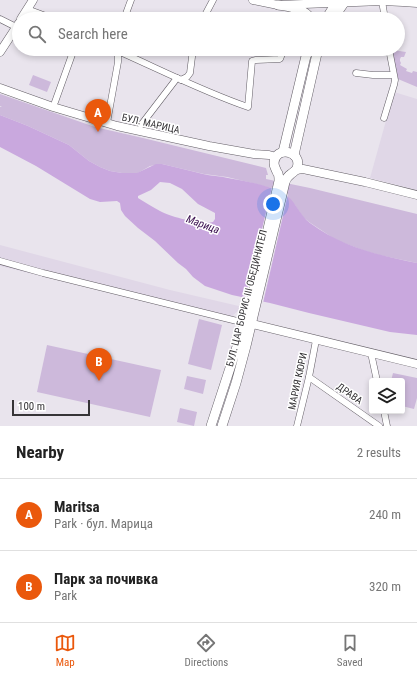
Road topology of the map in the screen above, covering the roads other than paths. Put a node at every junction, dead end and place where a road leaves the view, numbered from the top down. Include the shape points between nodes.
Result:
1 (33, 0) edge
2 (131, 0) edge
3 (213, 0) edge
4 (253, 0) edge
5 (382, 1) junction
6 (341, 2) edge
7 (417, 3) edge
8 (278, 5) junction
9 (27, 9) junction
10 (25, 12) edge
11 (35, 12) edge
12 (127, 12) edge
13 (207, 12) edge
14 (304, 12) edge
15 (332, 12) edge
16 (336, 12) edge
17 (384, 12) edge
18 (0, 19) edge
19 (12, 23) edge
20 (12, 34) edge
21 (0, 52) edge
22 (71, 56) edge
23 (118, 56) edge
24 (131, 56) edge
25 (192, 56) edge
26 (281, 56) edge
27 (307, 56) edge
28 (316, 56) edge
29 (390, 56) edge
30 (356, 73) dead end
31 (393, 75) junction
32 (179, 79) junction
33 (0, 88) edge
34 (55, 102) dead end
35 (384, 118) dead end
36 (107, 123) junction
37 (141, 126) dead end
38 (278, 158) junction
39 (290, 171) junction
40 (417, 195) edge
41 (0, 261) edge
42 (249, 324) junction
43 (316, 340) junction
44 (371, 353) junction
45 (417, 364) edge
46 (309, 377) junction
47 (376, 378) edge
48 (385, 414) edge
49 (211, 426) edge
50 (222, 426) edge
51 (297, 426) edge
52 (379, 426) edge
53 (387, 426) edge

1 - 9 street
2 - 12 street
3 - 13 street
4 - 8 street
5 - 6 street
5 - 7 street
5 - 17 street
6 - 8 street
6 - 15 main road
6 - 16 main road
8 - 14 main road via 297,8
9 - 10 street
9 - 11 street
18 - 19 street
20 - 21 street
22 - 34 street
23 - 36 street
24 - 32 street
25 - 32 street via 190,73 187,77
26 - 32 street via 280,59 252,62 248,107
27 - 38 main road
28 - 39 main road, БУЛ. ЦАР БОРИС III ОБЕДИНИТЕЛ
29 - 31 street
30 - 31 street
31 - 35 street via 395,80
32 - 37 street
33 - 36 street, БУЛ. МАРИЦА
36 - 38 street, БУЛ. МАРИЦА via 254,154 268,161
38 - 39 main road via 276,170
38 - 39 main road via 289,152
39 - 40 street via 365,182
39 - 42 main road, БУЛ. ЦАР БОРИС III ОБЕДИНИТЕЛ
41 - 42 street
42 - 43 street
42 - 49 main road, БУЛ. ЦАР БОРИС III ОБЕДИНИТЕЛ
42 - 50 main road, БУЛ. ЦАР БОРИС III ОБЕДИНИТЕЛ via 236,383
43 - 44 street
43 - 46 street, МАРИЯ КЮРИ
44 - 45 street
44 - 47 street
46 - 51 street, МАРИЯ КЮРИ
46 - 52 street, ДРАВА
48 - 53 street

